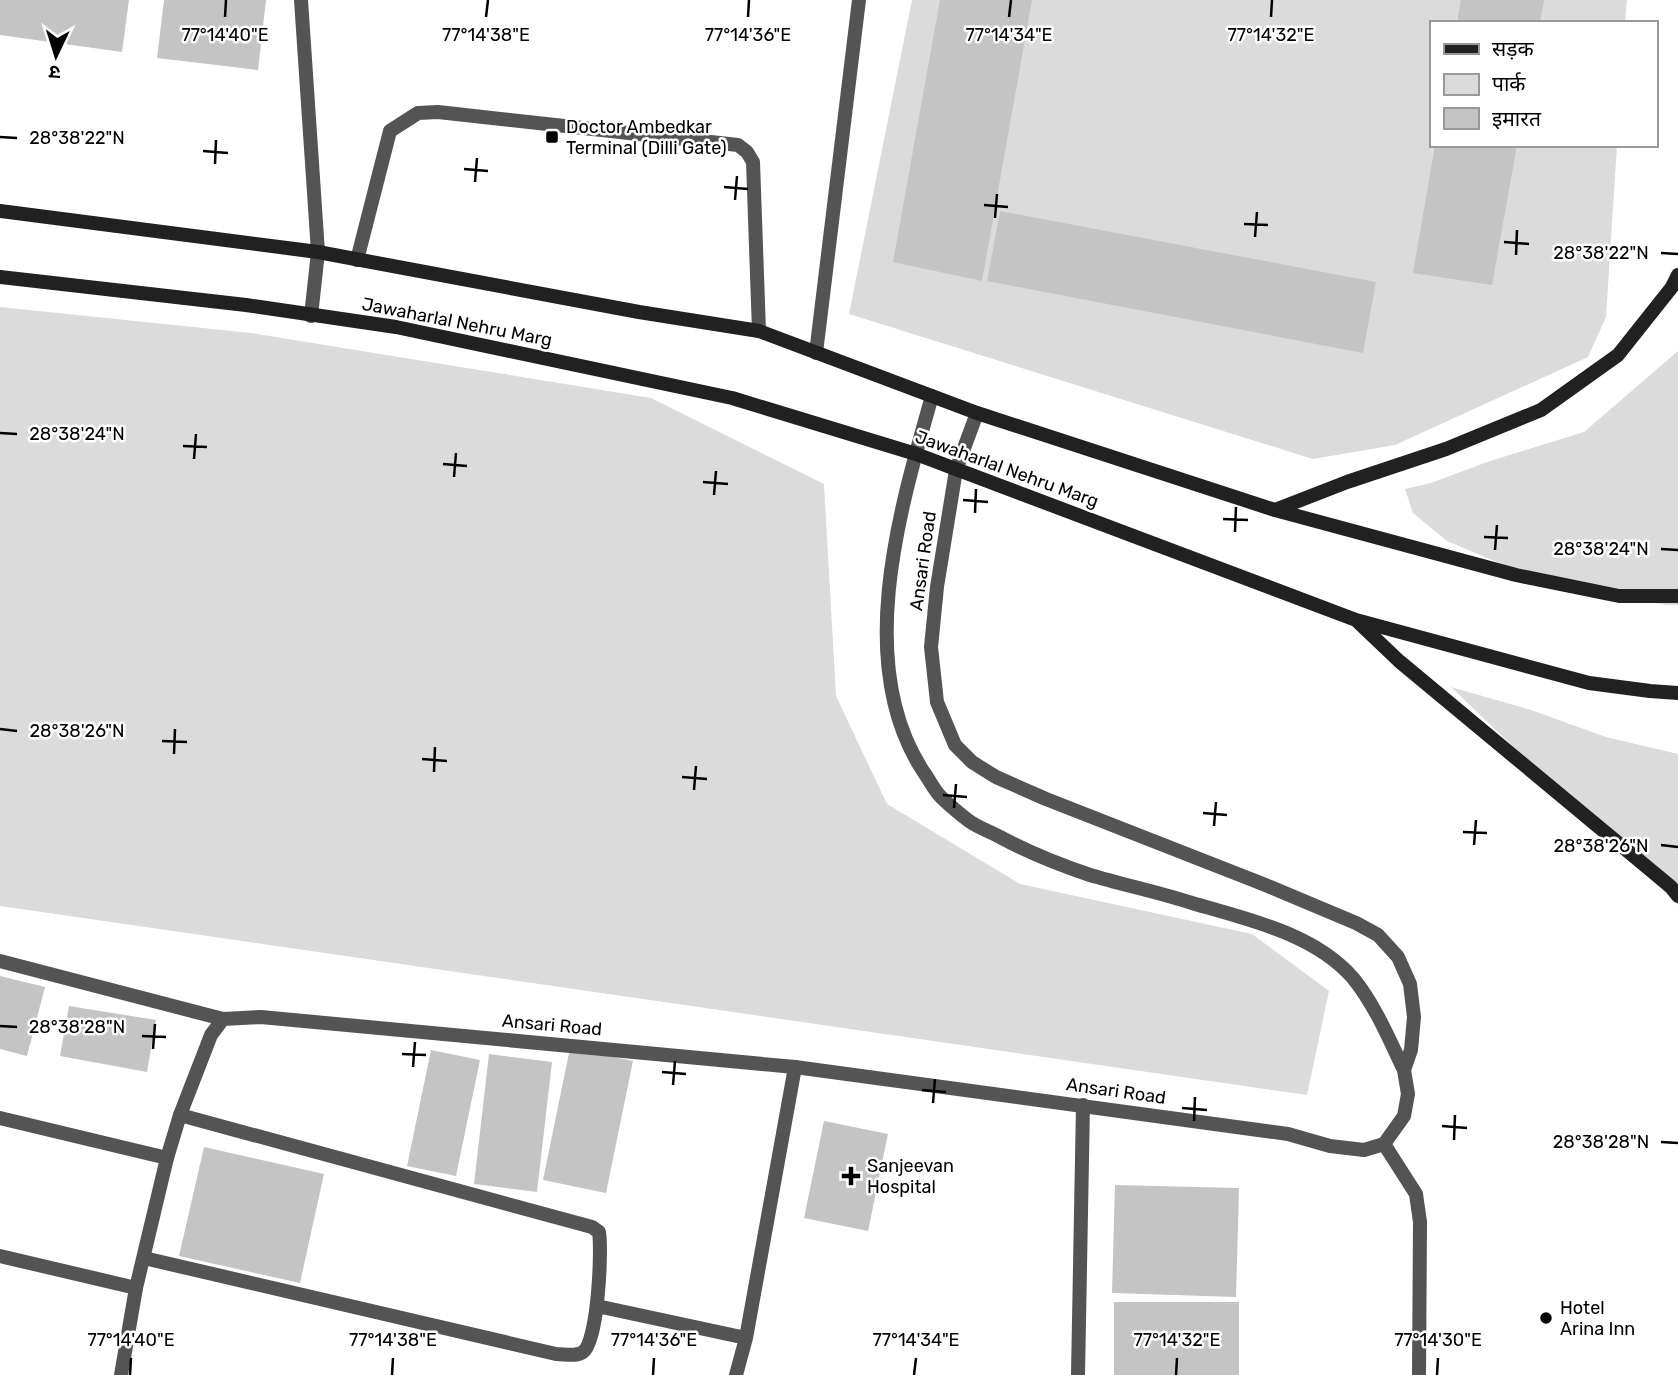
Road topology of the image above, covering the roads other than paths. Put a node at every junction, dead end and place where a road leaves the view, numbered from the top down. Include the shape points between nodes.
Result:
1 (301, 0) edge
2 (859, 0) edge
3 (0, 211) edge
4 (318, 252) junction
5 (357, 260) junction
6 (1678, 275) edge
7 (0, 276) edge
8 (311, 316) junction
9 (759, 331) junction
10 (816, 353) junction
11 (932, 396) junction
12 (977, 413) junction
13 (916, 454) junction
14 (956, 471) junction
15 (1275, 510) junction
16 (1678, 596) edge
17 (1356, 620) junction
18 (1678, 693) edge
19 (1678, 896) edge
20 (0, 961) edge
21 (223, 1019) junction
22 (795, 1067) junction
23 (1404, 1070) junction
24 (1083, 1105) junction
25 (180, 1115) junction
26 (0, 1118) edge
27 (1384, 1144) junction
28 (167, 1158) junction
29 (0, 1256) edge
30 (144, 1258) junction
31 (136, 1288) junction
32 (597, 1306) junction
33 (746, 1338) junction
34 (123, 1375) edge
35 (736, 1375) edge
36 (1078, 1375) edge
37 (1419, 1375) edge

1 - 4 street
2 - 10 street
3 - 4 main road
4 - 5 main road
4 - 8 street
5 - 9 main road
5 - 9 street via 390,131 418,113 738,145 753,162
6 - 15 main road via 1618,355 1541,410
7 - 8 main road, Jawaharlal Nehru Marg
8 - 13 main road, Jawaharlal Nehru Marg via 396,327 732,398
9 - 10 main road
10 - 11 main road
11 - 12 main road
11 - 13 street
12 - 14 street, Ansari Road
12 - 15 main road
13 - 14 main road, Jawaharlal Nehru Marg
13 - 23 street via 898,525 886,644 898,717 915,758 940,796 971,822 1024,850 1294,935 1352,978
14 - 17 main road, Jawaharlal Nehru Marg
14 - 23 street, Ansari Road via 931,647 937,702 956,745 996,777 1378,935 1398,957 1410,984 1414,1017
15 - 16 main road via 1516,575 1619,596
17 - 18 main road, Jawaharlal Nehru Marg via 1590,683
17 - 19 main road via 1399,662
20 - 21 street, Ansari Road
21 - 22 street, Ansari Road via 261,1017
21 - 25 street via 211,1035
22 - 24 street, Ansari Road
22 - 33 street
23 - 27 street, Ansari Road via 1408,1094 1404,1116
24 - 27 street, Ansari Road via 1288,1134 1330,1146 1364,1150
24 - 36 street
25 - 28 street
25 - 32 street via 592,1227 599,1232 601,1246
26 - 28 street
27 - 37 street via 1416,1195 1420,1222
28 - 30 street
29 - 31 street
30 - 31 street
30 - 32 street via 556,1354 583,1352
31 - 34 street
32 - 33 street
33 - 35 street

